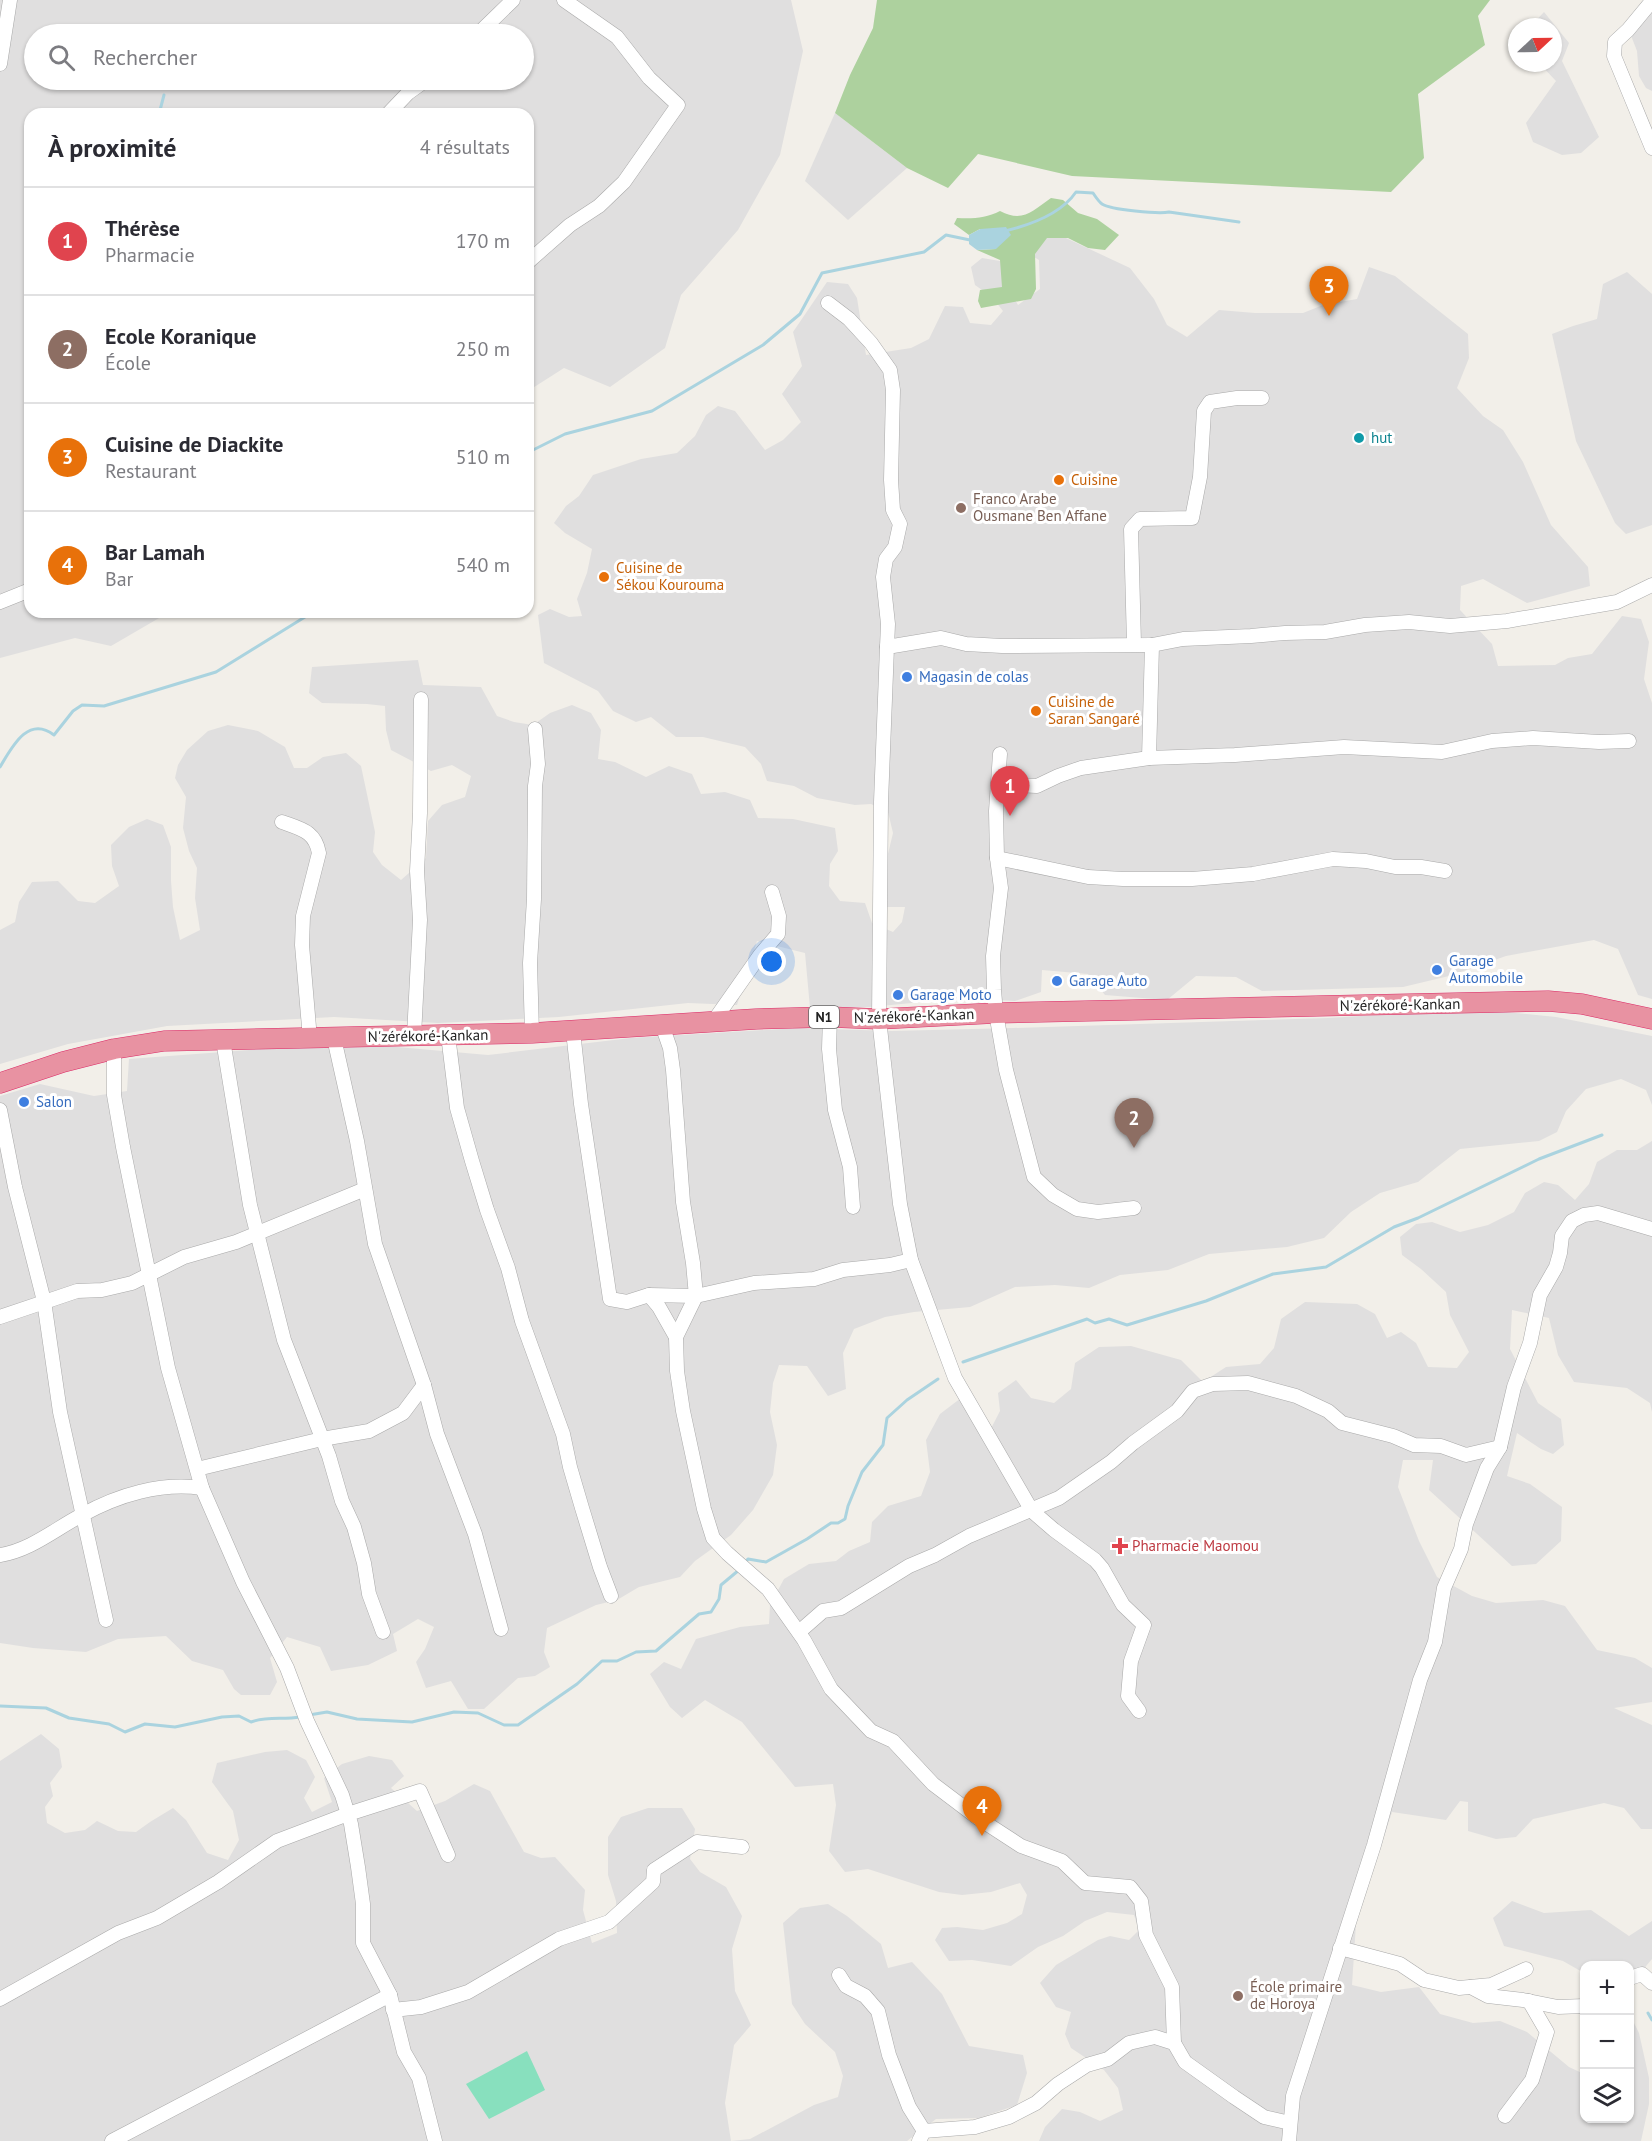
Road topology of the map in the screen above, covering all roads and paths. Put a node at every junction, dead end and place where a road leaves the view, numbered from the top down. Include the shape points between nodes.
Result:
1 (10, 0) edge
2 (513, 0) edge
3 (564, 0) edge
4 (1652, 1) edge
5 (488, 24) edge
6 (0, 64) edge
7 (412, 90) edge
8 (394, 108) edge
9 (1652, 148) edge
10 (534, 257) edge
11 (828, 303) dead end
12 (1262, 398) dead end
13 (1652, 585) edge
14 (24, 592) edge
15 (0, 602) edge
16 (1134, 644) junction
17 (1152, 645) junction
18 (887, 647) junction
19 (421, 699) dead end
20 (536, 729) dead end
21 (1629, 741) dead end
22 (1000, 754) dead end
23 (1149, 758) junction
24 (998, 784) junction
25 (282, 822) dead end
26 (997, 858) junction
27 (1445, 872) dead end
28 (772, 892) dead end
29 (996, 1013) junction
30 (830, 1017) junction
31 (879, 1019) junction
32 (1652, 1019) edge
33 (713, 1022) junction
34 (662, 1025) junction
35 (573, 1031) junction
36 (531, 1034) junction
37 (448, 1035) junction
38 (414, 1036) junction
39 (334, 1038) junction
40 (310, 1039) junction
41 (223, 1040) junction
42 (114, 1049) junction
43 (0, 1083) edge
44 (0, 1110) edge
45 (365, 1189) junction
46 (853, 1207) dead end
47 (1134, 1208) dead end
48 (1652, 1229) edge
49 (258, 1234) junction
50 (911, 1260) junction
51 (149, 1276) junction
52 (649, 1295) junction
53 (696, 1296) junction
54 (44, 1301) junction
55 (0, 1317) edge
56 (676, 1337) junction
57 (423, 1385) junction
58 (322, 1439) junction
59 (1500, 1447) junction
60 (197, 1469) junction
61 (202, 1488) junction
62 (1032, 1511) junction
63 (82, 1515) junction
64 (0, 1555) edge
65 (611, 1596) dead end
66 (106, 1620) dead end
67 (501, 1629) dead end
68 (383, 1632) dead end
69 (799, 1632) junction
70 (1139, 1711) dead end
71 (348, 1814) junction
72 (742, 1847) dead end
73 (448, 1855) dead end
74 (1340, 1948) junction
75 (1526, 1969) dead end
76 (839, 1975) dead end
77 (1634, 1976) edge
78 (1652, 1983) edge
79 (1471, 1987) junction
80 (390, 1995) junction
81 (0, 2000) edge
82 (1529, 2001) junction
83 (1580, 2006) edge
84 (393, 2010) junction
85 (1174, 2043) junction
86 (1505, 2116) dead end
87 (1290, 2123) junction
88 (921, 2136) edge
89 (111, 2141) edge
90 (435, 2141) edge
91 (1289, 2141) edge

1 - 6 street
2 - 5 street
3 - 10 street via 617,37 649,78 678,105 624,182
4 - 9 street via 1615,42 1614,56
7 - 8 street
11 - 18 street via 849,319 890,370 891,480 893,510 900,524 883,577
12 - 16 street via 1210,402 1204,411 1200,477 1192,519 1140,519 1131,529
13 - 17 street via 1617,602 1507,621 1450,626 1376,624 1325,632 1183,639
14 - 15 street
16 - 17 street
16 - 18 street via 1002,646 941,638
17 - 23 street
18 - 31 street
19 - 38 street via 419,969
20 - 36 street
21 - 23 street via 1533,738 1492,741 1442,752 1344,747
22 - 24 street
23 - 24 street via 1081,768 1037,786
24 - 26 street
25 - 40 street via 308,832 317,842 319,853 303,916
26 - 27 street via 1088,877 1123,879 1253,874 1333,859
26 - 29 street via 1001,888 993,956
28 - 33 street via 779,915 778,934
29 - 31 highway, N'zérékoré-Kankan / N1
29 - 32 highway, N'zérékoré-Kankan / N1 via 1548,1001
29 - 47 street via 1006,1070 1034,1177 1053,1195 1077,1209 1098,1212
30 - 31 highway, N'zérékoré-Kankan / N1
30 - 33 highway, N'zérékoré-Kankan / N1
30 - 46 street via 835,1110 850,1167
31 - 50 street via 900,1204
33 - 34 highway, N'zérékoré-Kankan / N1
34 - 35 highway, N'zérékoré-Kankan / N1
34 - 53 street via 673,1070 683,1202
35 - 36 highway, N'zérékoré-Kankan / N1
35 - 52 street via 610,1299 627,1302
36 - 37 highway, N'zérékoré-Kankan / N1
37 - 38 highway, N'zérékoré-Kankan / N1
37 - 65 street via 457,1108 472,1161 522,1321 563,1434
38 - 39 highway, N'zérékoré-Kankan / N1
39 - 40 highway, N'zérékoré-Kankan / N1
39 - 45 street
40 - 41 highway, N'zérékoré-Kankan / N1
41 - 42 highway, N'zérékoré-Kankan / N1 via 164,1041
41 - 49 street
42 - 43 highway, N'zérékoré-Kankan / N1
42 - 51 street via 114,1095
44 - 54 street
45 - 49 street
45 - 57 street via 375,1244
48 - 59 street via 1598,1213 1572,1221 1562,1236 1556,1267 1539,1295 1530,1343 1514,1387
49 - 51 street via 184,1257
49 - 58 street via 284,1340
50 - 53 street via 814,1278 754,1283
50 - 62 street via 955,1378
51 - 54 street
51 - 60 street via 168,1368
52 - 53 street
52 - 56 street
53 - 56 street
54 - 55 street
54 - 63 street via 60,1412
56 - 69 street via 683,1411 713,1538 768,1589
57 - 58 street via 403,1413 369,1431
57 - 67 street via 436,1434 475,1534
58 - 60 street
58 - 68 street via 354,1527 369,1594
59 - 62 street via 1466,1455 1441,1446 1414,1445 1342,1423 1328,1411 1296,1396 1248,1383 1213,1384 1192,1392 1177,1411 1081,1484
59 - 74 street via 1487,1468 1444,1588 1436,1642 1420,1680 1374,1845
60 - 61 street
61 - 63 street via 165,1486
61 - 71 street via 243,1582 287,1668
62 - 69 street via 909,1566 840,1608 823,1611
62 - 70 street via 1095,1560 1123,1605 1144,1625 1131,1661 1128,1696
63 - 64 street via 28,1547
63 - 66 street
69 - 85 street via 831,1689 871,1731 893,1741 933,1784 1020,1846 1062,1861 1085,1883 1130,1887 1141,1901 1146,1935 1172,1987
71 - 73 street via 420,1791
71 - 80 street via 363,1904 363,1943
71 - 81 street via 277,1841 157,1918 118,1933
72 - 84 street via 697,1842 654,1870 652,1882 609,1922 559,1939 468,1992 421,2007
74 - 79 street via 1400,1964 1424,1980
74 - 87 street via 1293,2096
75 - 79 street via 1491,1985
76 - 88 street via 846,1986 864,1996 878,2011 889,2055
77 - 78 street via 1642,1974
79 - 82 street via 1488,1996
80 - 84 street
80 - 89 street
82 - 83 street via 1558,2007
82 - 86 street via 1548,2032 1532,2080
84 - 90 street via 404,2052 419,2078
85 - 87 street via 1185,2062 1234,2097 1264,2117
85 - 88 street via 1155,2037 1129,2043 1108,2059 1087,2065 1036,2103 1009,2117
87 - 91 street

